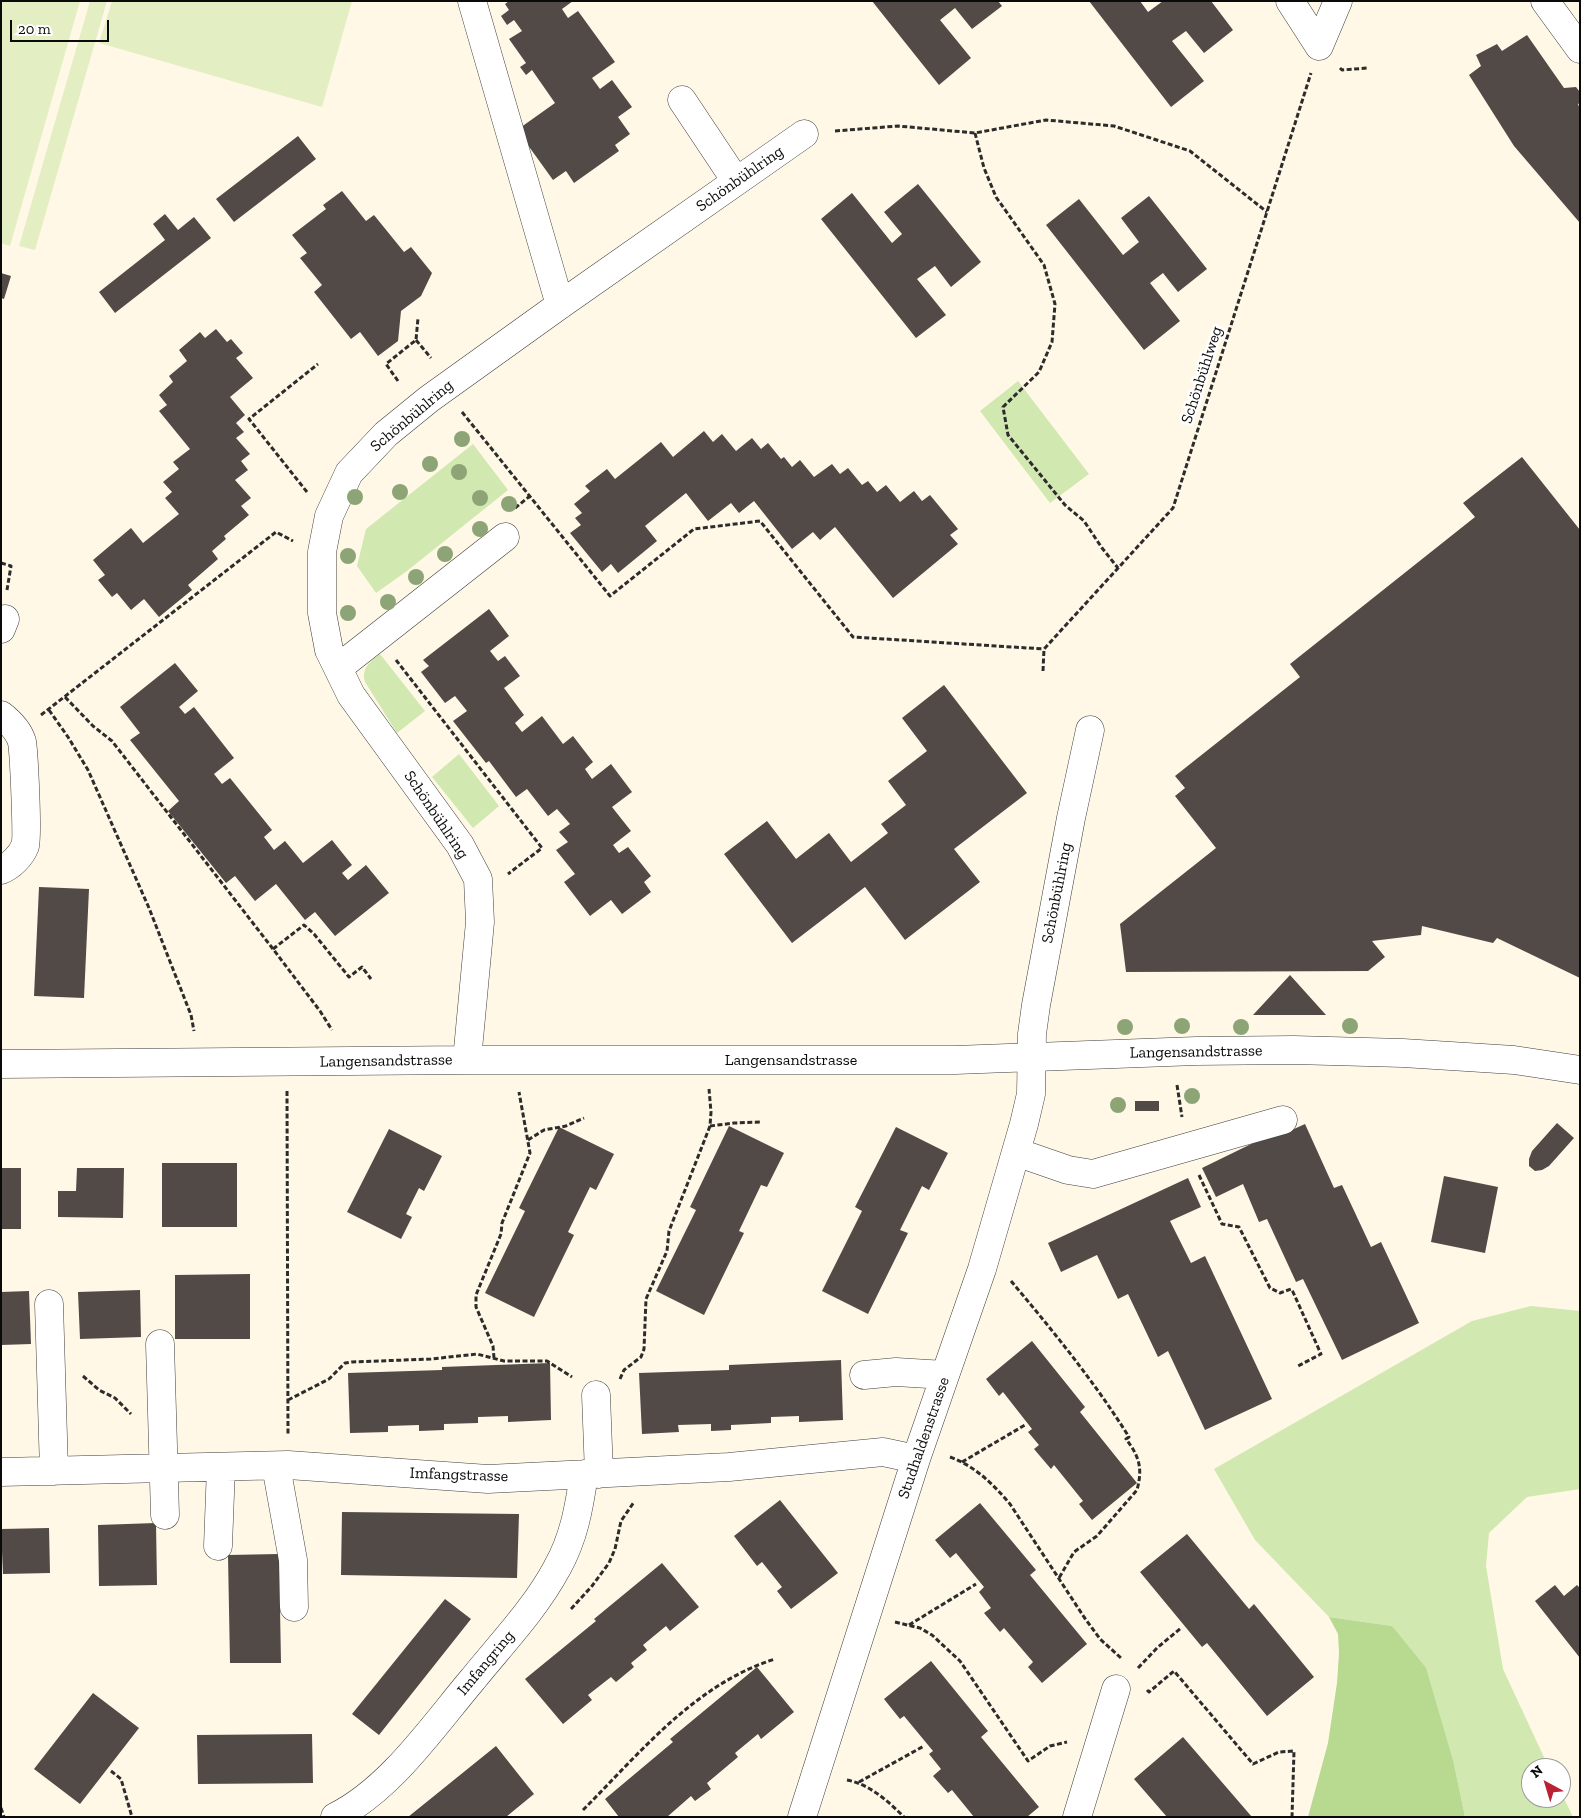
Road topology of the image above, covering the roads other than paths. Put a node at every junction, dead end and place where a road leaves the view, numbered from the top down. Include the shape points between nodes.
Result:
1 (472, 1) edge
2 (1290, 1) edge
3 (1338, 1) edge
4 (1545, 1) edge
5 (1580, 49) edge
6 (682, 100) dead end
7 (804, 134) road end
8 (736, 181) junction
9 (560, 305) junction
10 (505, 537) dead end
11 (338, 668) junction
12 (1, 715) edge
13 (1090, 730) dead end
14 (1, 870) edge
15 (1031, 1056) junction
16 (467, 1060) junction
17 (1, 1064) edge
18 (1580, 1070) edge
19 (1283, 1120) dead end
20 (1016, 1152) junction
21 (50, 1304) dead end
22 (160, 1344) dead end
23 (864, 1375) dead end
24 (945, 1375) junction
25 (596, 1395) road end
26 (916, 1460) junction
27 (282, 1466) junction
28 (221, 1467) junction
29 (164, 1468) junction
30 (54, 1470) junction
31 (1, 1472) edge
32 (592, 1474) junction
33 (165, 1516) dead end
34 (218, 1546) dead end
35 (294, 1606) dead end
36 (1125, 1681) road end
37 (334, 1817) edge
38 (802, 1817) edge
39 (1077, 1817) edge

1 - 9 street
2 - 3 street via 1320,46
4 - 5 street
6 - 8 street
7 - 8 street, Schönbühlring
8 - 9 street, Schönbühlring
9 - 11 street, Schönbühlring via 386,434 349,473 329,516 322,552 322,612 329,650
10 - 11 street
11 - 16 street, Schönbühlring via 351,696 460,845 478,879 480,922
12 - 14 street via 13,725 22,741 26,830 25,846 11,866
13 - 15 street, Schönbühlring via 1036,1005
15 - 16 street, Langensandstrasse via 954,1060
15 - 18 street, Langensandstrasse via 1196,1051 1403,1053 1514,1060
15 - 20 street, Studhaldenstrasse via 1031,1094
16 - 17 street, Langensandstrasse
19 - 20 street via 1094,1174 1068,1170
20 - 24 street, Studhaldenstrasse via 982,1269
21 - 30 street
22 - 29 street
23 - 24 street via 896,1372
24 - 26 street, Studhaldenstrasse
25 - 32 street, Imfangring
26 - 32 street, Imfangstrasse via 883,1452 729,1467
26 - 38 street, Studhaldenstrasse
27 - 28 street, Imfangstrasse
27 - 32 street, Imfangstrasse via 488,1479
27 - 35 street via 293,1560
28 - 29 street, Imfangstrasse
28 - 34 street
29 - 30 street, Imfangstrasse
29 - 33 street
30 - 31 street, Imfangstrasse
32 - 37 street, Imfangring via 573,1536 557,1568 527,1613 403,1762 367,1797
36 - 39 street

